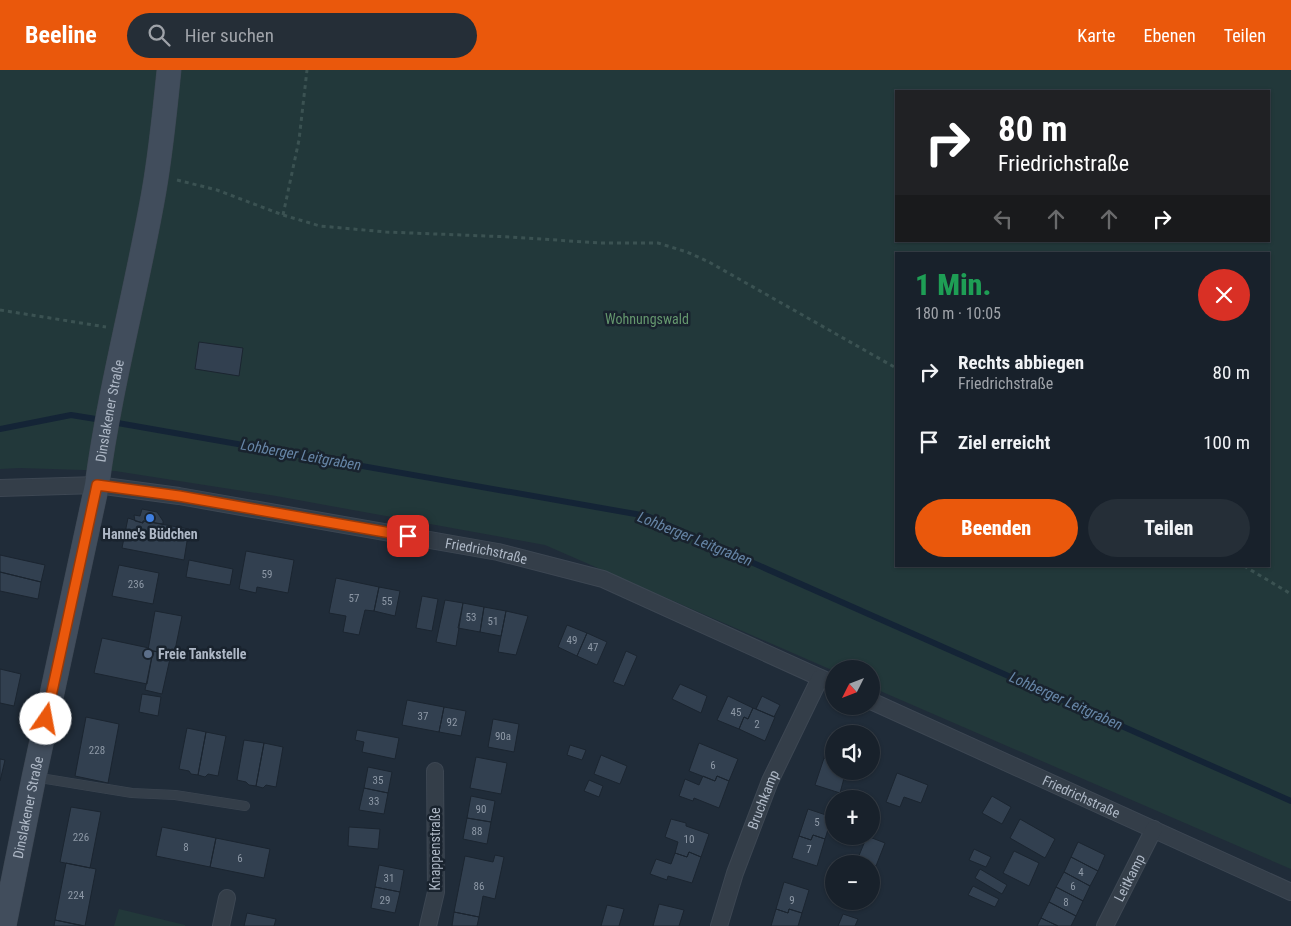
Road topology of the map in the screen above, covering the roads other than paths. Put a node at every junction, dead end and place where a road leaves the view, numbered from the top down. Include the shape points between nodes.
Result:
1 (169, 70) edge
2 (97, 485) junction
3 (0, 488) edge
4 (825, 680) edge
5 (825, 685) edge
6 (880, 705) edge
7 (435, 771) dead end
8 (34, 777) junction
9 (245, 806) dead end
10 (1154, 829) junction
11 (1291, 892) edge
12 (226, 898) dead end
13 (4, 926) edge
14 (221, 926) edge
15 (428, 926) edge
16 (719, 926) edge
17 (1105, 926) edge

1 - 2 main road, Dinslakener Straße via 157,175 103,439
2 - 3 street, Friedrichstraße
2 - 4 street, Friedrichstraße via 179,496 498,552 603,579
2 - 8 main road, Dinslakener Straße
5 - 16 street, Bruchkamp via 770,781
6 - 10 street, Friedrichstraße
7 - 15 street, Knappenstraße via 436,892
8 - 9 lane via 132,793 174,795
8 - 13 main road, Dinslakener Straße
10 - 11 street, Friedrichstraße
10 - 17 street, Leitkamp
12 - 14 street

